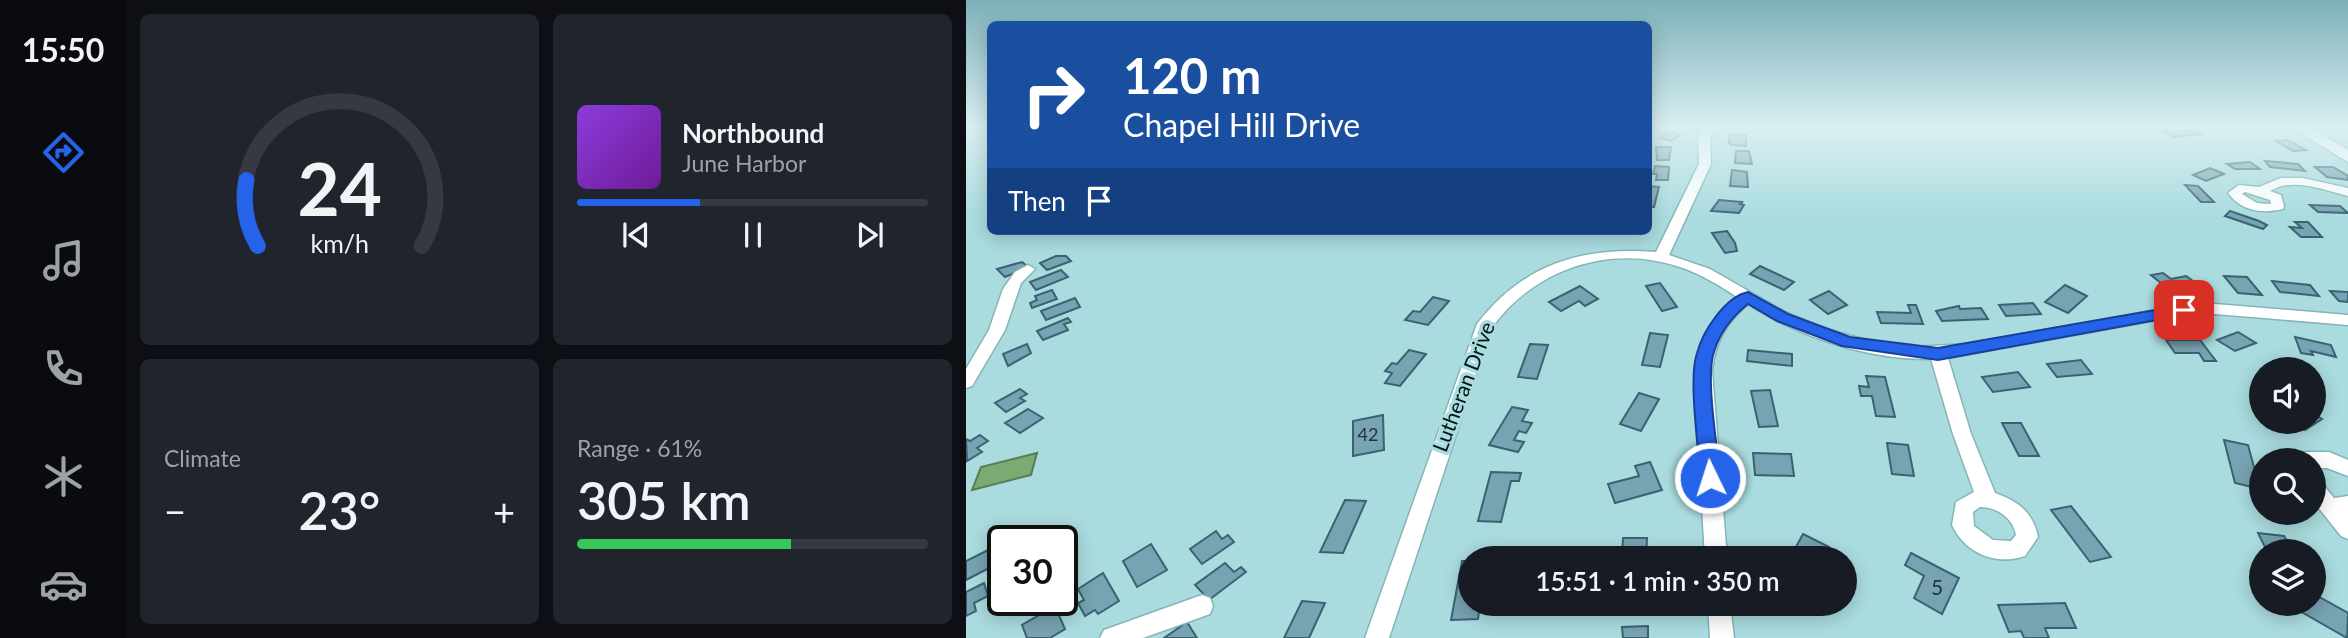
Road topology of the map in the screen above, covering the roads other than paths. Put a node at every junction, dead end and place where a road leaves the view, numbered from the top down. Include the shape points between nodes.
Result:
1 (1706, 158) edge
2 (2261, 191) dead end
3 (2348, 192) edge
4 (1661, 257) junction
5 (1028, 269) dead end
6 (1748, 296) junction
7 (2348, 320) edge
8 (1938, 354) junction
9 (966, 382) edge
10 (2326, 460) edge
11 (2348, 468) edge
12 (1987, 499) dead end
13 (2338, 505) edge
14 (2348, 530) edge
15 (1715, 546) edge
16 (1202, 606) dead end
17 (1720, 616) edge
18 (1112, 638) edge
19 (1377, 638) edge
20 (1722, 638) edge

1 - 4 street
2 - 3 street via 2274,182 2291,181
4 - 6 street, Lutheran Drive via 1709,273
4 - 19 street, Lutheran Drive via 1604,257 1558,267 1528,281 1490,314 1475,344
5 - 9 street via 1016,276 1009,288 999,327
6 - 8 street, Lutheran Drive via 1783,317 1848,342
6 - 15 street via 1725,315 1705,353
7 - 8 street, Lutheran Drive via 2184,310
8 - 12 street
10 - 11 street
13 - 14 street
16 - 18 street
17 - 20 street

